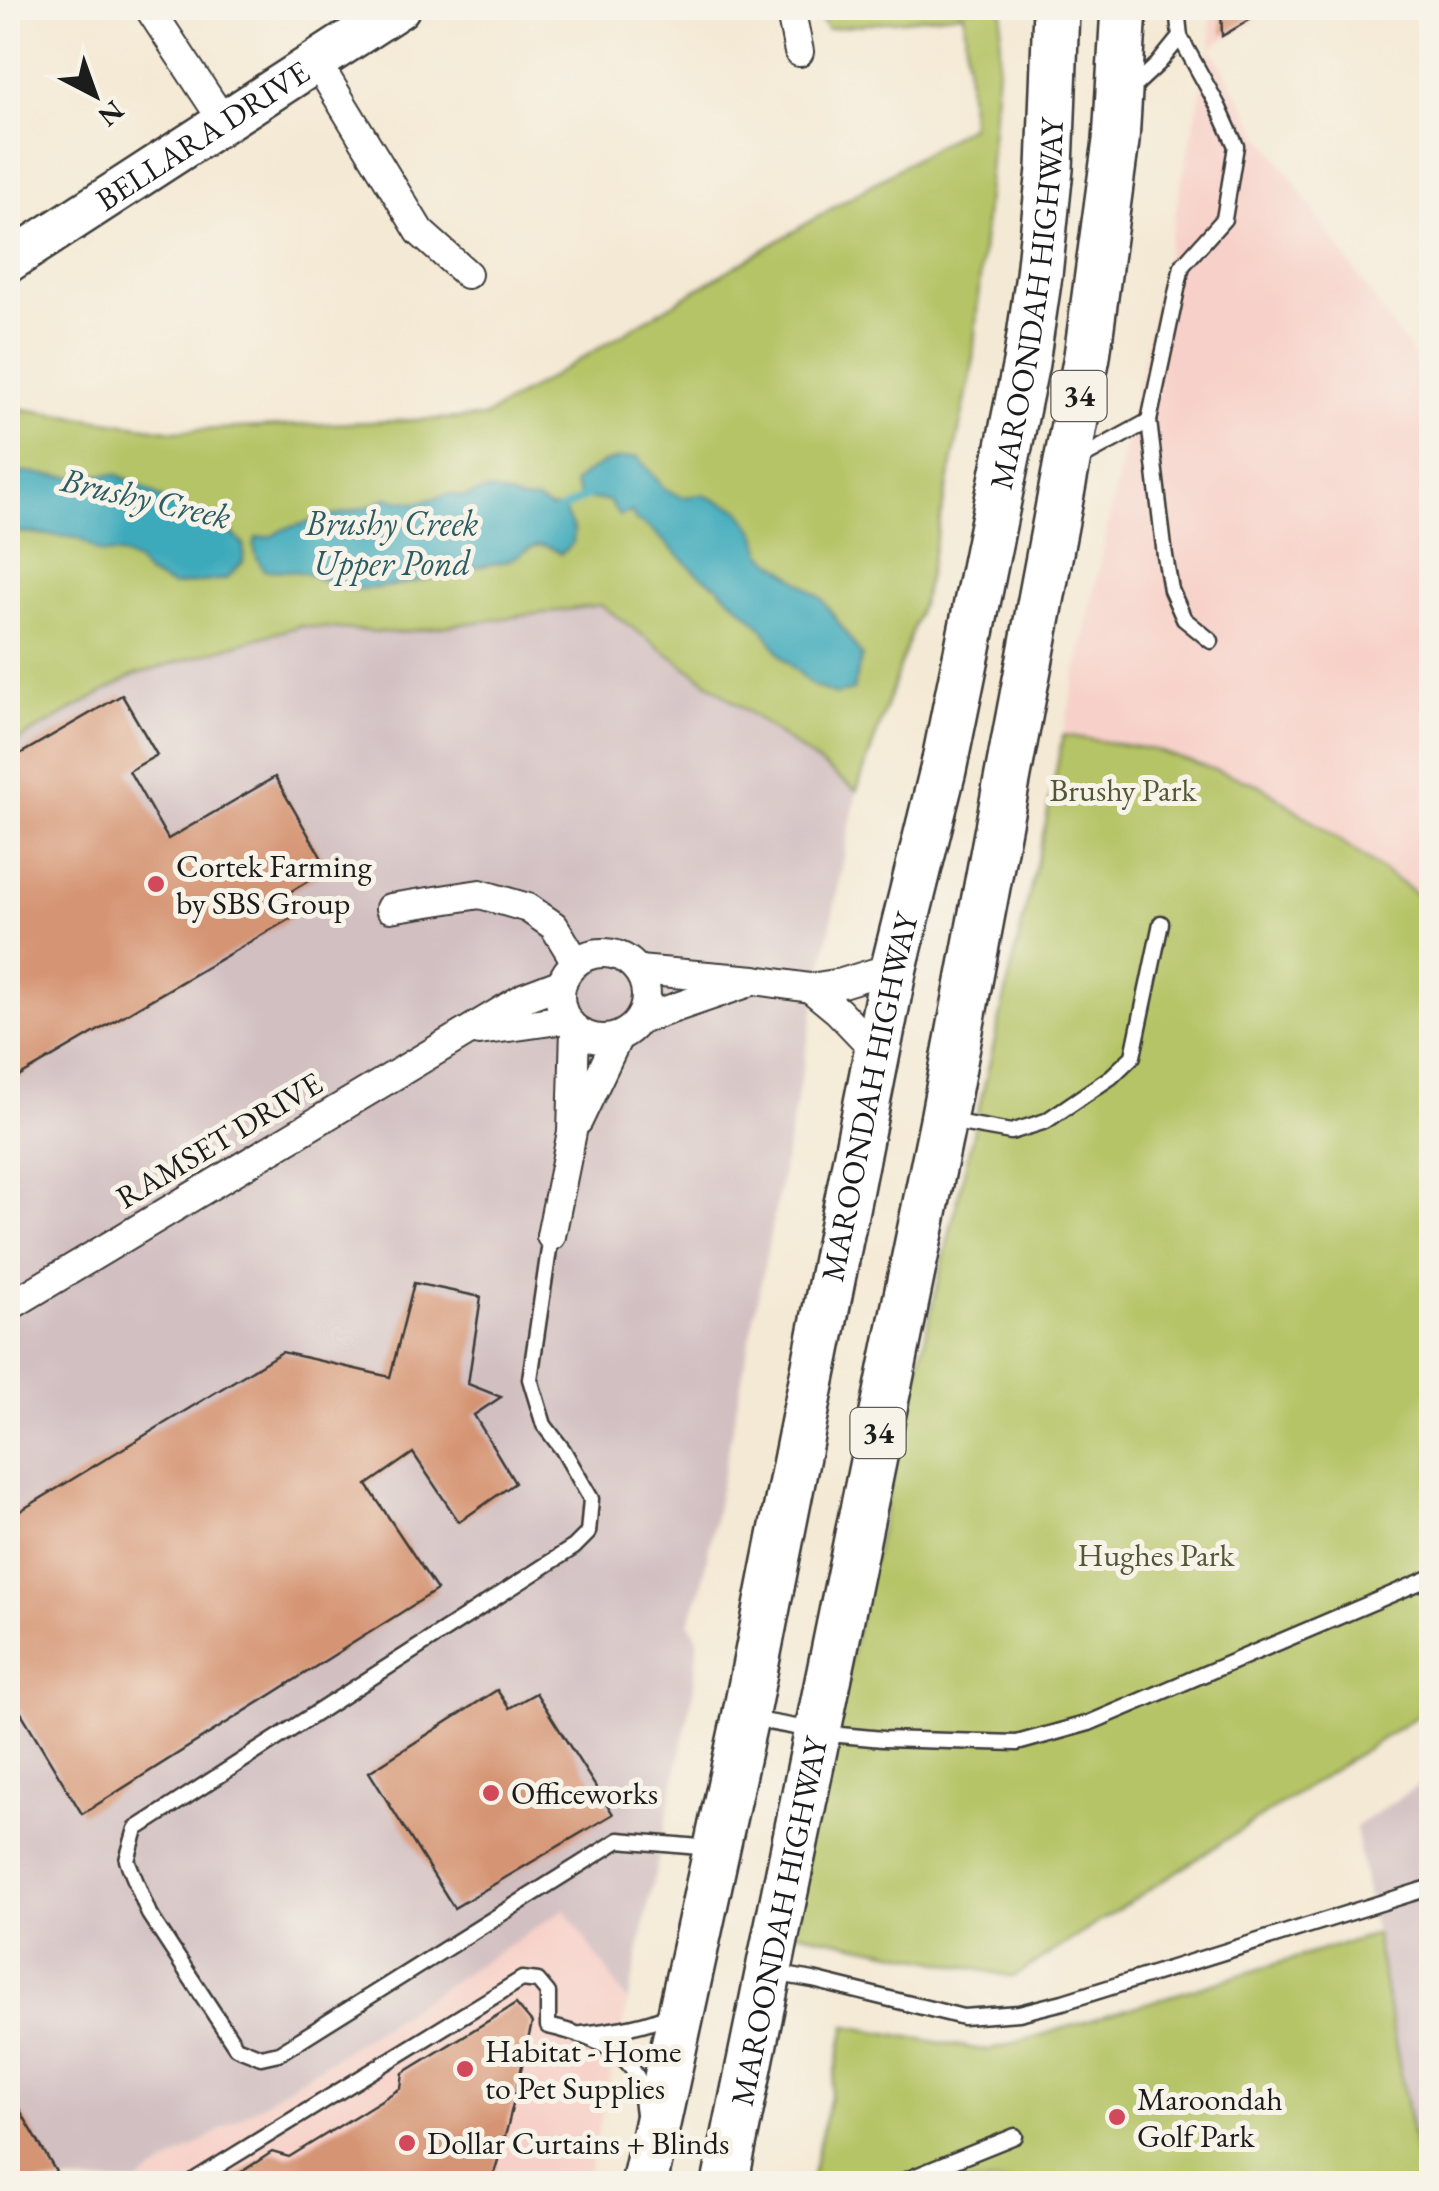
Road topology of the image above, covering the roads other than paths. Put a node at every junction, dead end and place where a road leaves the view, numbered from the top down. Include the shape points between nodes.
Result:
1 (149, 8) edge
2 (399, 8) edge
3 (786, 8) edge
4 (1056, 8) edge
5 (1124, 8) edge
6 (1178, 8) edge
7 (1180, 37) junction
8 (799, 52) dead end
9 (316, 61) junction
10 (1119, 100) junction
11 (224, 122) junction
12 (8, 262) edge
13 (467, 274) dead end
14 (1149, 421) junction
15 (1066, 466) junction
16 (1211, 641) dead end
17 (390, 908) dead end
18 (1161, 923) dead end
19 (894, 966) junction
20 (638, 970) junction
21 (569, 972) junction
22 (754, 980) junction
23 (810, 988) junction
24 (571, 1024) junction
25 (629, 1028) junction
26 (465, 1032) junction
27 (878, 1054) junction
28 (944, 1120) junction
29 (572, 1132) junction
30 (551, 1236) joint
31 (8, 1307) edge
32 (1432, 1577) edge
33 (746, 1718) junction
34 (817, 1730) junction
35 (716, 1848) junction
36 (1432, 1887) edge
37 (767, 1972) junction
38 (681, 2008) junction
39 (581, 2034) junction
40 (1016, 2136) dead end
41 (646, 2171) edge
42 (188, 2184) edge
43 (725, 2184) edge
44 (896, 2184) edge

1 - 11 street
2 - 9 main road, BELLARA DRIVE
3 - 8 street
4 - 19 highway, MAROONDAH HIGHWAY / 34 via 1050,169 1026,363 943,770
5 - 10 highway, MAROONDAH HIGHWAY / 34
6 - 7 lane
7 - 10 lane
7 - 14 lane via 1236,146 1224,220 1182,266
9 - 11 main road, BELLARA DRIVE
9 - 13 street via 420,232
10 - 15 highway, MAROONDAH HIGHWAY / 34 via 1087,356
11 - 12 main road, BELLARA DRIVE
14 - 15 lane
14 - 16 lane via 1171,590 1184,619
15 - 28 highway, MAROONDAH HIGHWAY / 34
17 - 21 street via 480,894 528,908 554,926
18 - 28 lane via 1133,1056 1111,1077 1046,1121 1011,1132
19 - 23 street
19 - 27 highway, MAROONDAH HIGHWAY / 34
20 - 21 street via 602,952
20 - 22 street
20 - 25 street via 645,1008
21 - 24 street via 561,1008
21 - 26 street, RAMSET DRIVE
22 - 23 street
22 - 25 street
23 - 27 street
24 - 25 street via 596,1039
24 - 26 street, RAMSET DRIVE
24 - 29 street
25 - 29 street
26 - 31 street, RAMSET DRIVE
27 - 33 highway, MAROONDAH HIGHWAY / 34
28 - 34 highway, MAROONDAH HIGHWAY / 34
29 - 30 street
30 - 35 lane via 530,1378 544,1425 591,1500 588,1532 574,1548 136,1828 128,1860 150,1914 236,2048 261,2057 279,2053 619,1840
32 - 34 lane via 1088,1724 1016,1743
33 - 34 lane
33 - 35 highway, MAROONDAH HIGHWAY / 34
34 - 37 highway, MAROONDAH HIGHWAY / 34
35 - 38 highway, MAROONDAH HIGHWAY / 34
36 - 37 lane via 1019,2012 963,2017
37 - 43 highway, MAROONDAH HIGHWAY / 34
38 - 39 lane via 650,2023
38 - 41 highway, MAROONDAH HIGHWAY / 34
39 - 41 lane via 630,2064 638,2081
39 - 42 lane via 548,2026 548,1993 538,1981 522,1979
40 - 44 lane

